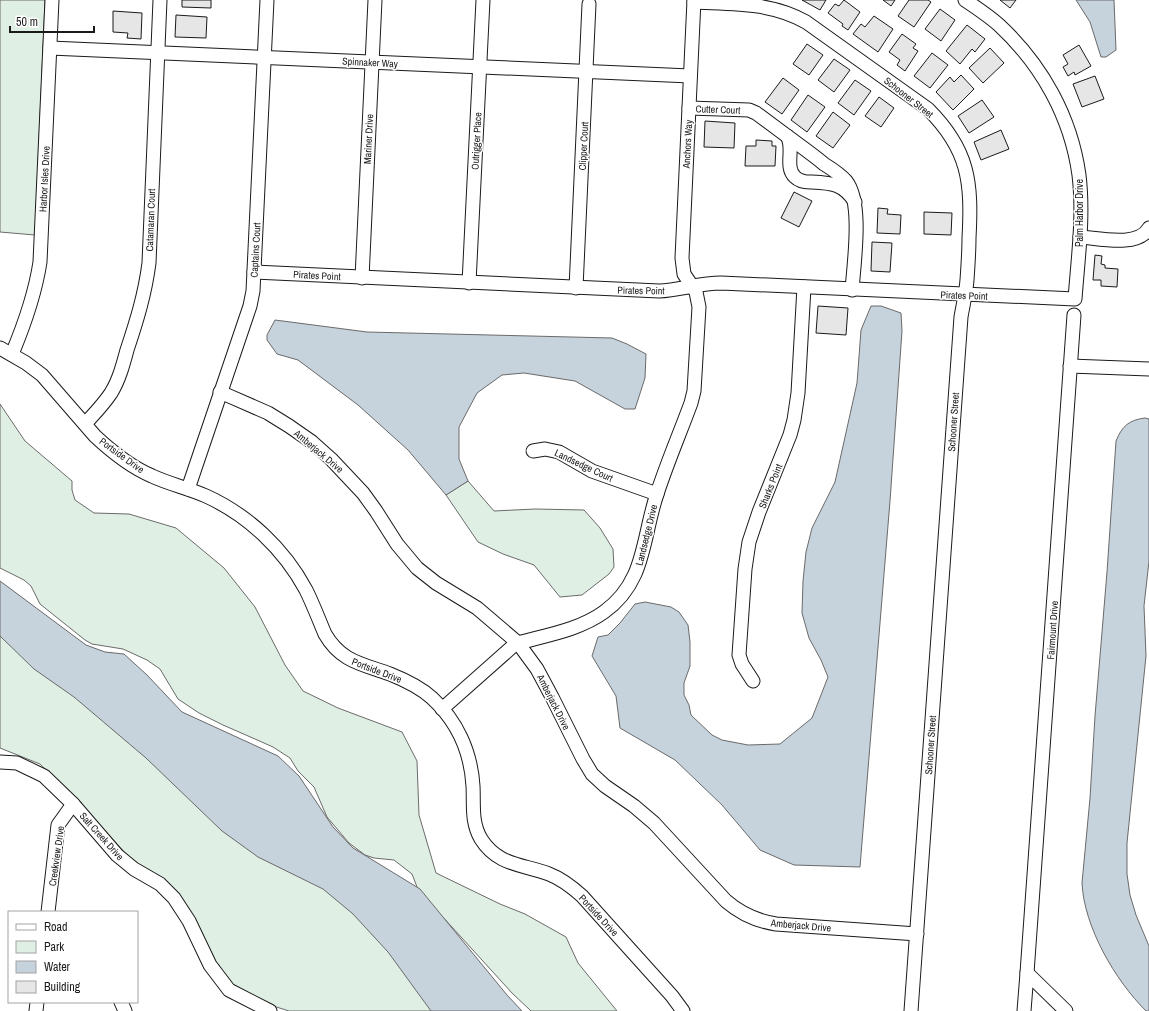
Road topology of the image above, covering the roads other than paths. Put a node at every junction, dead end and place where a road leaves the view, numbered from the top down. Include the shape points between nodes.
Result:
1 (52, 0) edge
2 (160, 0) edge
3 (267, 0) edge
4 (375, 0) edge
5 (482, 0) edge
6 (965, 0) edge
7 (694, 1) edge
8 (589, 4) dead end
9 (50, 48) junction
10 (157, 53) junction
11 (264, 58) junction
12 (372, 62) junction
13 (479, 67) junction
14 (586, 72) junction
15 (690, 76) junction
16 (689, 108) junction
17 (787, 136) junction
18 (855, 202) junction
19 (1149, 228) edge
20 (1080, 237) junction
21 (254, 272) junction
22 (362, 278) junction
23 (469, 283) junction
24 (693, 286) junction
25 (804, 287) junction
26 (576, 288) junction
27 (852, 290) junction
28 (964, 295) junction
29 (1075, 299) joint
30 (1074, 316) dead end
31 (6, 351) edge
32 (1070, 366) junction
33 (1149, 369) edge
34 (220, 392) junction
35 (85, 424) junction
36 (533, 451) dead end
37 (188, 489) junction
38 (657, 494) junction
39 (518, 643) junction
40 (753, 681) dead end
41 (442, 709) junction
42 (0, 762) edge
43 (74, 804) junction
44 (48, 911) edge
45 (917, 934) junction
46 (1027, 973) junction
47 (270, 1011) edge
48 (683, 1011) edge
49 (911, 1011) edge
50 (1024, 1011) edge
51 (1066, 1011) edge

1 - 9 street, Harbor Isles Drive
2 - 10 street, Catamaran Court
3 - 11 street, Captains Court
4 - 12 street, Mariner Drive
5 - 13 street, Outrigger Place
6 - 20 street, Palm Harbor Drive via 998,24 1024,51 1042,74 1055,98 1072,140 1079,175
7 - 15 street, Anchors Way
7 - 28 street, Schooner Street via 762,6 797,17 936,116 961,156 969,185 967,282
8 - 14 street, Clipper Court
9 - 10 street, Spinnaker Way
9 - 31 street, Harbor Isles Drive via 40,262 26,319
10 - 11 street, Spinnaker Way
10 - 35 street, Catamaran Court via 146,287 112,392
11 - 12 street, Spinnaker Way
11 - 21 street, Captains Court
12 - 13 street, Spinnaker Way
12 - 22 street, Mariner Drive
13 - 14 street, Spinnaker Way
13 - 23 street, Outrigger Place
14 - 15 street, Spinnaker Way
14 - 26 street, Clipper Court
15 - 16 street, Anchors Way
16 - 17 street, Cutter Court via 749,110
16 - 24 street, Anchors Way via 682,258 684,274
17 - 18 street, Cutter Court via 840,175 849,186
17 - 18 street via 791,145 790,168 796,178 838,185
18 - 27 street, Cutter Court
19 - 20 street via 1144,235 1133,240
20 - 29 street, Palm Harbor Drive
21 - 22 street, Pirates Point
21 - 34 street, Captains Court via 250,306
22 - 23 street, Pirates Point
23 - 26 street, Pirates Point
24 - 25 street, Pirates Point via 722,283
24 - 26 street, Pirates Point via 660,291
24 - 38 street, Landsedge Drive via 700,317 694,391
25 - 27 street, Pirates Point
25 - 40 street, Sharks Point via 794,420 753,529 745,569 739,655
27 - 28 street, Pirates Point
28 - 29 street, Pirates Point
28 - 45 street, Schooner Street
30 - 32 street
31 - 35 street, Portside Drive via 42,375
32 - 33 street
32 - 46 street, Fairmount Drive
34 - 37 street, Captains Court
34 - 39 street, Amberjack Drive via 268,413 316,446 348,475 363,493 397,544 417,568 477,608
35 - 37 street, Portside Drive via 105,445 139,470
36 - 38 street, Landsedge Court via 545,449 559,452 592,471
37 - 41 street, Portside Drive via 230,509 272,543 306,590 325,634 339,652 357,663 410,684 425,693
38 - 39 street, Landsedge Drive via 638,568 618,600 603,613 582,625
39 - 41 street, Landsedge Drive
39 - 45 street, Amberjack Drive via 537,669 592,774 654,823 733,907 754,919 776,924
41 - 48 street, Portside Drive via 457,729 466,747 472,776 472,814 475,827 486,845 499,858 551,875 573,888
42 - 43 street, Salt Creek Drive via 17,763 44,776
43 - 44 street, Creekview Drive via 58,825
43 - 47 street, Salt Creek Drive via 117,855 134,869 160,884 174,898 189,921 210,965 229,990
45 - 49 street, Schooner Street
46 - 50 street, Fairmount Drive
46 - 51 street

